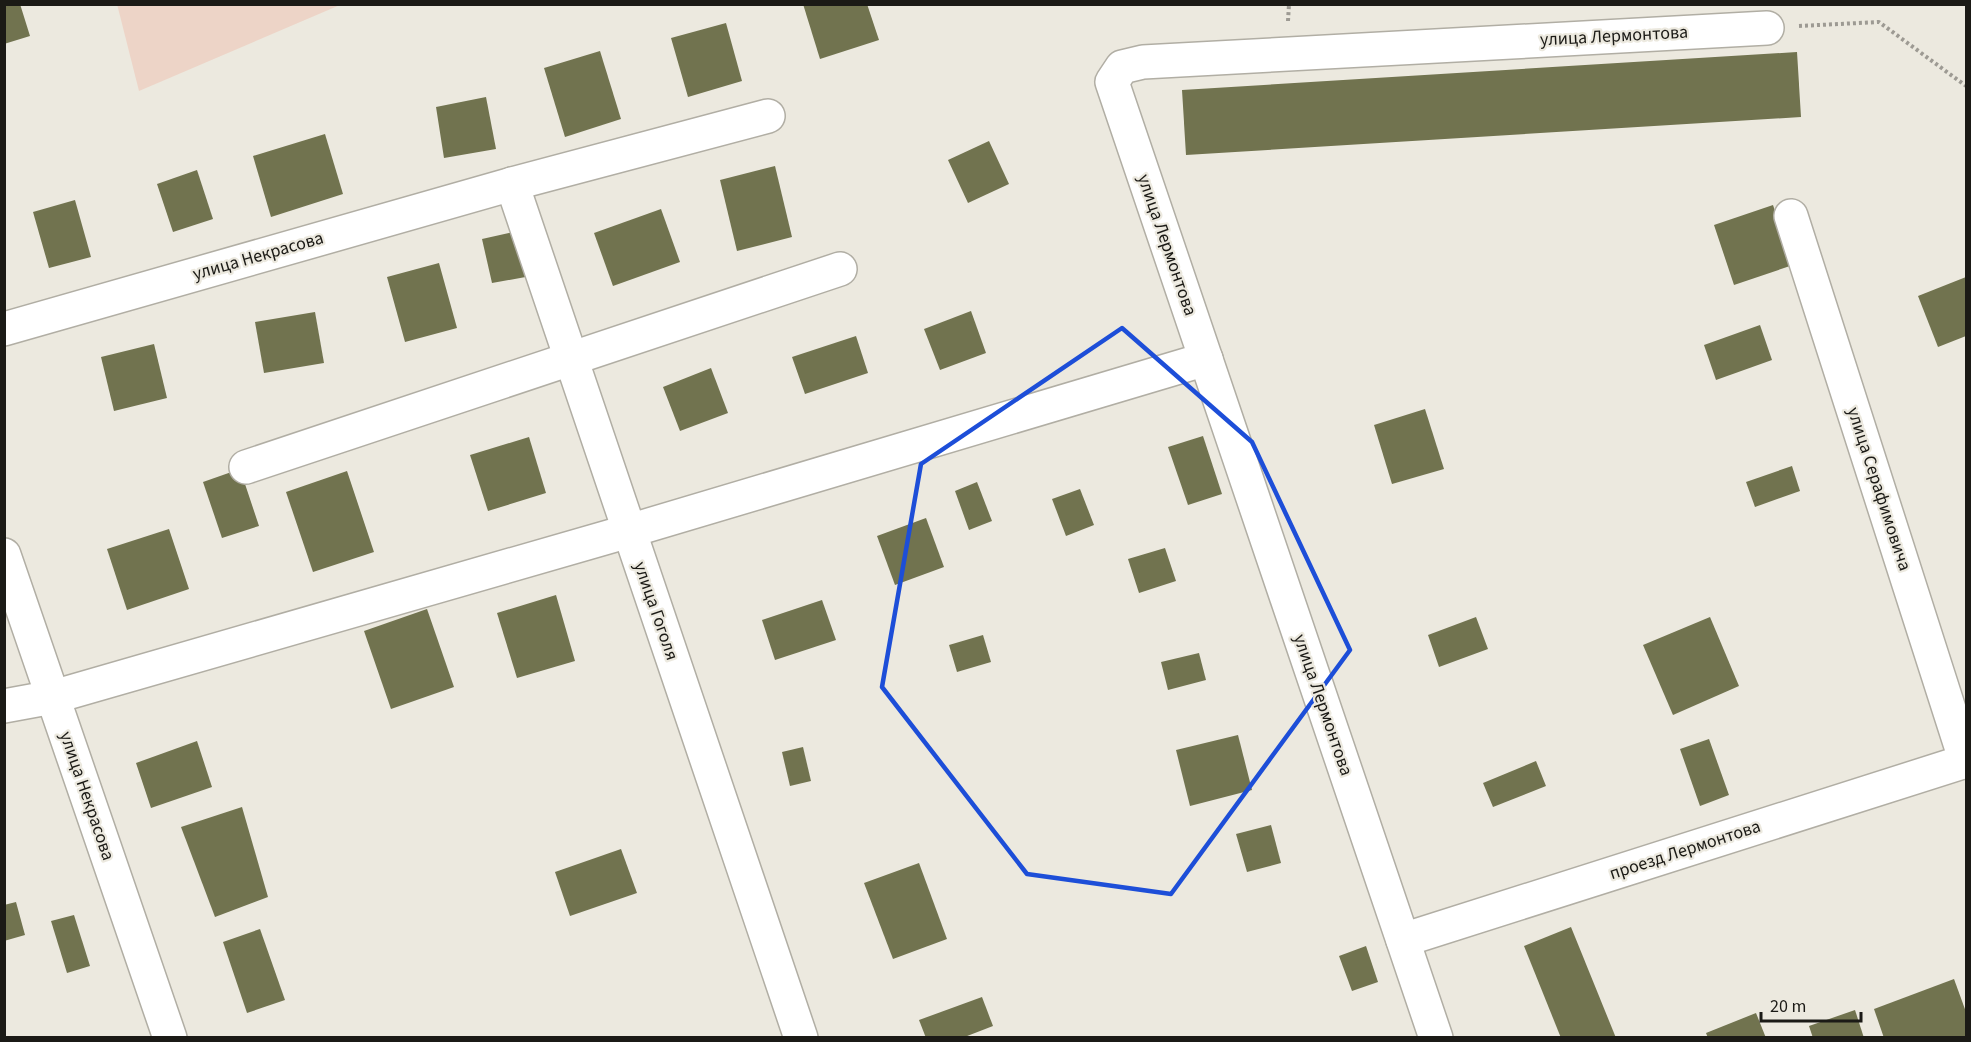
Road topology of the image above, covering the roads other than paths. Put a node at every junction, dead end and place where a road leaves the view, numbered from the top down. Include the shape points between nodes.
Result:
1 (1767, 28) road end
2 (768, 116) dead end
3 (512, 184) junction
4 (1791, 216) dead end
5 (840, 269) dead end
6 (4, 328) edge
7 (571, 358) junction
8 (1206, 359) junction
9 (246, 467) dead end
10 (629, 531) junction
11 (4, 555) edge
12 (53, 697) junction
13 (4, 706) edge
14 (1966, 761) edge
15 (1403, 940) junction
16 (170, 1038) edge
17 (801, 1038) edge
18 (1436, 1038) edge

1 - 8 street, улица Лермонтова via 1143,62 1122,67 1112,82
2 - 3 street, улица Некрасова
3 - 6 street, улица Некрасова
3 - 7 street, улица Гоголя
4 - 14 street, улица Серафимовича
5 - 7 street
7 - 9 street
7 - 10 street, улица Гоголя
8 - 10 street
8 - 15 street, улица Лермонтова
10 - 12 street
10 - 17 street, улица Гоголя
11 - 12 street, улица Некрасова
12 - 13 street
12 - 16 street, улица Некрасова
14 - 15 street, проезд Лермонтова
15 - 18 street, улица Лермонтова

